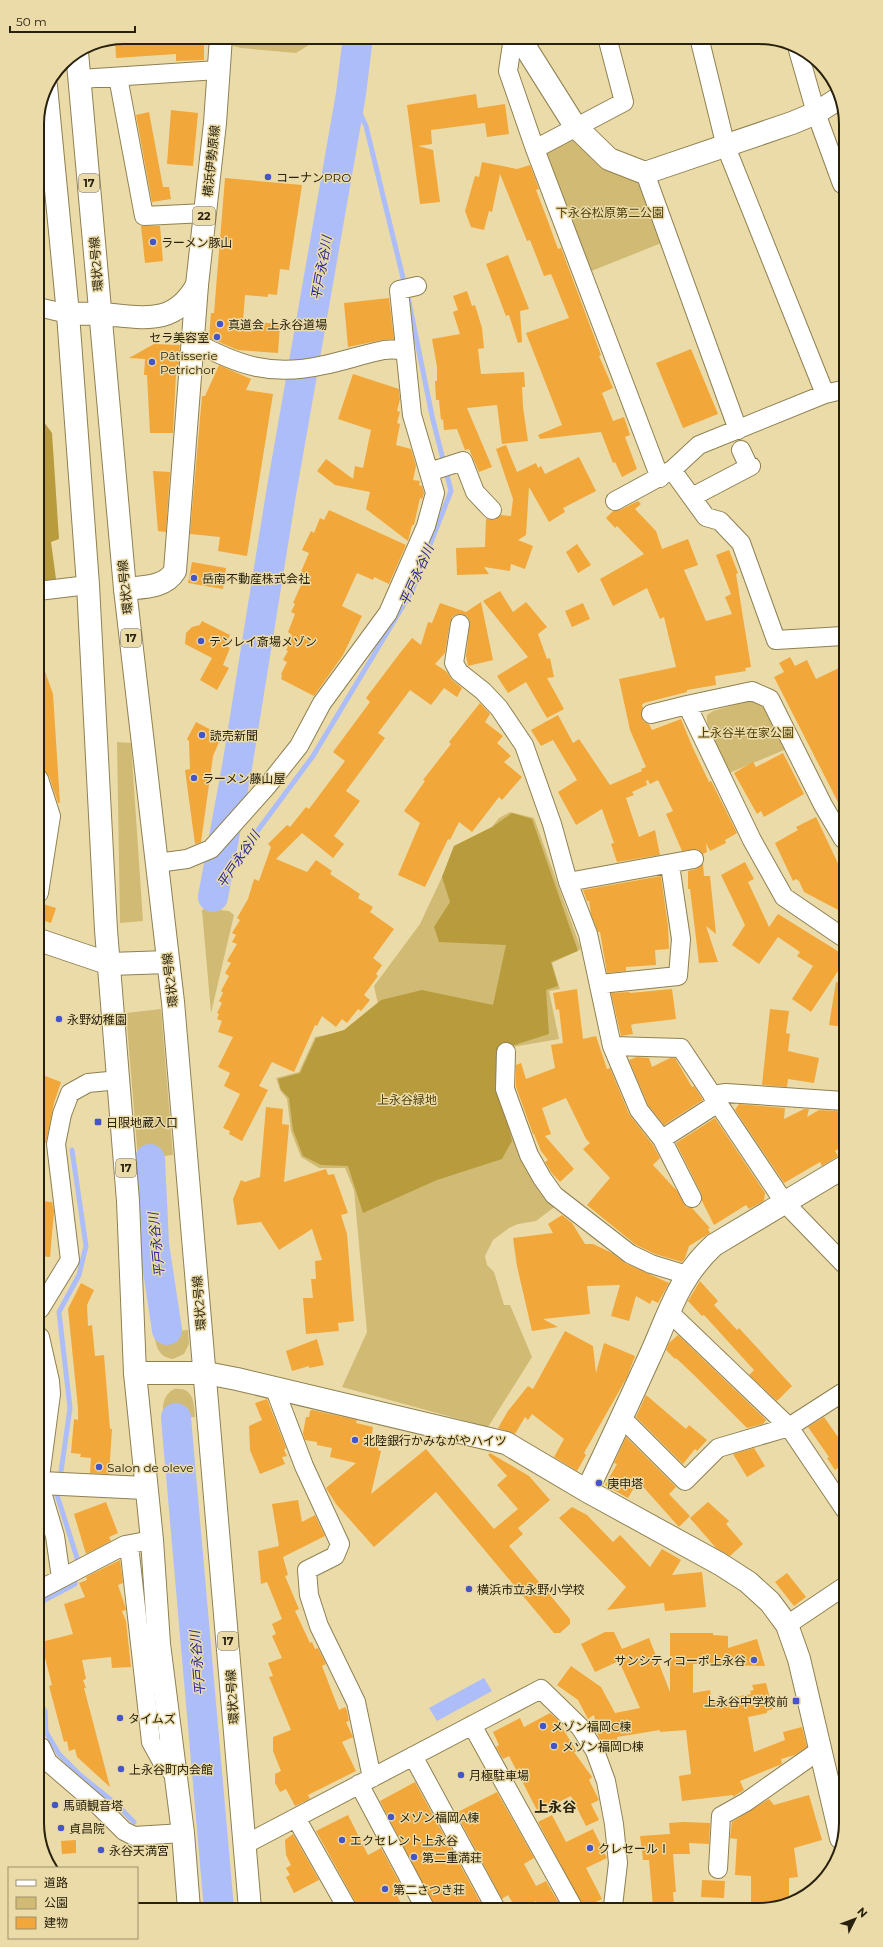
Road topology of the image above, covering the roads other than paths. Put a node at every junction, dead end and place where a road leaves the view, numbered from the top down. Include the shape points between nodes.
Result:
1 (220, 44) edge
2 (512, 44) edge
3 (523, 44) edge
4 (610, 44) edge
5 (701, 44) edge
6 (799, 54) edge
7 (78, 58) edge
8 (218, 70) junction
9 (118, 77) junction
10 (80, 79) junction
11 (47, 101) edge
12 (836, 101) edge
13 (816, 113) junction
14 (575, 126) junction
15 (726, 147) junction
16 (535, 149) junction
17 (645, 173) junction
18 (839, 176) edge
19 (205, 213) junction
20 (197, 286) junction
21 (417, 286) dead end
22 (44, 308) edge
23 (68, 314) junction
24 (100, 314) junction
25 (193, 341) junction
26 (405, 350) junction
27 (839, 391) edge
28 (825, 394) junction
29 (736, 438) junction
30 (433, 471) junction
31 (666, 474) junction
32 (692, 497) junction
33 (615, 501) dead end
34 (492, 510) dead end
35 (88, 585) junction
36 (125, 589) junction
37 (44, 590) edge
38 (460, 624) dead end
39 (839, 636) edge
40 (686, 705) junction
41 (651, 714) dead end
42 (44, 794) edge
43 (839, 832) edge
44 (694, 859) dead end
45 (44, 861) edge
46 (156, 863) junction
47 (670, 864) junction
48 (568, 882) junction
49 (839, 935) edge
50 (44, 942) edge
51 (168, 962) junction
52 (110, 964) junction
53 (600, 984) junction
54 (612, 1046) junction
55 (506, 1052) dead end
56 (119, 1080) junction
57 (715, 1099) junction
58 (839, 1101) edge
59 (662, 1139) junction
60 (839, 1170) edge
61 (692, 1198) dead end
62 (784, 1202) junction
63 (839, 1259) edge
64 (687, 1275) junction
65 (44, 1302) edge
66 (669, 1312) junction
67 (44, 1354) edge
68 (135, 1373) junction
69 (206, 1373) junction
70 (274, 1387) junction
71 (839, 1395) edge
72 (622, 1418) junction
73 (789, 1427) junction
74 (44, 1455) edge
75 (44, 1481) edge
76 (145, 1488) junction
77 (587, 1491) junction
78 (44, 1493) edge
79 (839, 1501) edge
80 (152, 1540) junction
81 (129, 1545) junction
82 (72, 1572) junction
83 (44, 1587) edge
84 (839, 1590) edge
85 (787, 1625) junction
86 (472, 1725) junction
87 (820, 1750) junction
88 (44, 1753) edge
89 (413, 1756) junction
90 (176, 1776) junction
91 (366, 1781) junction
92 (838, 1792) edge
93 (839, 1807) edge
94 (296, 1818) junction
95 (183, 1833) junction
96 (244, 1845) junction
97 (718, 1869) dead end
98 (189, 1903) edge
99 (249, 1903) edge
100 (344, 1903) edge
101 (423, 1903) edge
102 (493, 1903) edge
103 (571, 1903) edge
104 (613, 1903) edge

1 - 8 main road, 横浜伊勢原線 / 22
2 - 16 street via 508,72
3 - 14 main road
4 - 14 street via 624,102
5 - 15 street
6 - 13 street
7 - 10 main road, 環状2号線 / 17
8 - 9 street
8 - 19 main road, 横浜伊勢原線 / 22
9 - 10 street
9 - 19 street via 144,216
10 - 24 main road, 環状2号線 / 17
11 - 23 main road, 17
12 - 13 main road
13 - 15 main road
13 - 18 street
14 - 16 street
14 - 17 main road via 609,159
15 - 17 main road
15 - 28 street
16 - 31 street
17 - 29 street
19 - 20 main road, 横浜伊勢原線 / 22
20 - 24 main road, 横浜伊勢原線 / 22 via 182,306 157,317
20 - 25 main road
21 - 26 street via 399,290
22 - 23 street
23 - 24 main road, 横浜伊勢原線 / 22
23 - 35 main road, 17
24 - 36 main road, 環状2号線 / 17
25 - 26 street via 218,354 261,369 288,370 323,366 385,350
25 - 36 main road via 175,571 171,579 161,584
26 - 30 street via 412,415
27 - 28 street
28 - 29 street
29 - 31 street via 699,445
29 - 32 street via 750,466
30 - 34 street via 463,462 475,492
30 - 46 street via 435,493 426,526 388,613 322,703 299,746 211,849 187,859
31 - 32 street
31 - 33 street
32 - 39 street via 706,517 720,521 741,543 776,640
35 - 37 street
35 - 52 main road, 17 via 106,930
36 - 46 main road, 環状2号線 / 17
38 - 48 street via 454,663 459,672 484,691 499,708 524,745 552,824
40 - 41 street
40 - 43 street via 752,691 770,699
40 - 49 street via 752,840 784,897
42 - 45 street via 51,816
44 - 47 street
46 - 51 main road, 環状2号線 / 17
47 - 48 street
47 - 53 street via 681,939 678,976
48 - 53 street via 588,934
50 - 52 main road
51 - 52 main road
51 - 69 main road, 環状2号線 / 17
52 - 56 main road, 17
53 - 54 street
54 - 57 street via 681,1048
54 - 59 street via 639,1110
55 - 64 street via 505,1089 529,1155 554,1195 630,1254 651,1264
56 - 65 street via 88,1083 70,1094 62,1114 56,1144 70,1260
56 - 68 main road, 17 via 128,1201
57 - 58 street via 726,1093
57 - 59 street
57 - 62 street
59 - 61 street
60 - 62 main road
62 - 63 street
62 - 64 main road via 714,1245
64 - 66 main road
66 - 72 main road
66 - 73 street
67 - 74 street via 51,1394
68 - 69 main road
68 - 76 main road, 17
69 - 70 main road
69 - 96 main road, 環状2号線 / 17
70 - 77 main road via 506,1443
70 - 91 street via 304,1466 340,1544 335,1556 307,1570 310,1595 319,1626 356,1702
71 - 73 street
72 - 73 street via 685,1481 718,1448
72 - 77 main road
73 - 79 street
75 - 76 main road
76 - 80 main road, 17
77 - 85 main road via 748,1582 770,1602
78 - 82 street via 55,1536
80 - 81 street
80 - 90 main road, 17 via 159,1644
81 - 82 street
81 - 90 street via 151,1742 158,1757
82 - 83 street
84 - 85 street
85 - 87 main road via 799,1660
86 - 89 street
86 - 103 street
86 - 104 street via 541,1689 580,1727 595,1751 606,1781 618,1863
87 - 92 main road
87 - 97 street via 746,1802 721,1816
88 - 95 street via 48,1762 124,1831 134,1836
89 - 91 street
89 - 102 street
90 - 95 main road, 17
91 - 94 street
91 - 101 street
92 - 93 main road
94 - 96 street
94 - 100 street
95 - 98 main road, 17
96 - 99 main road, 環状2号線 / 17

